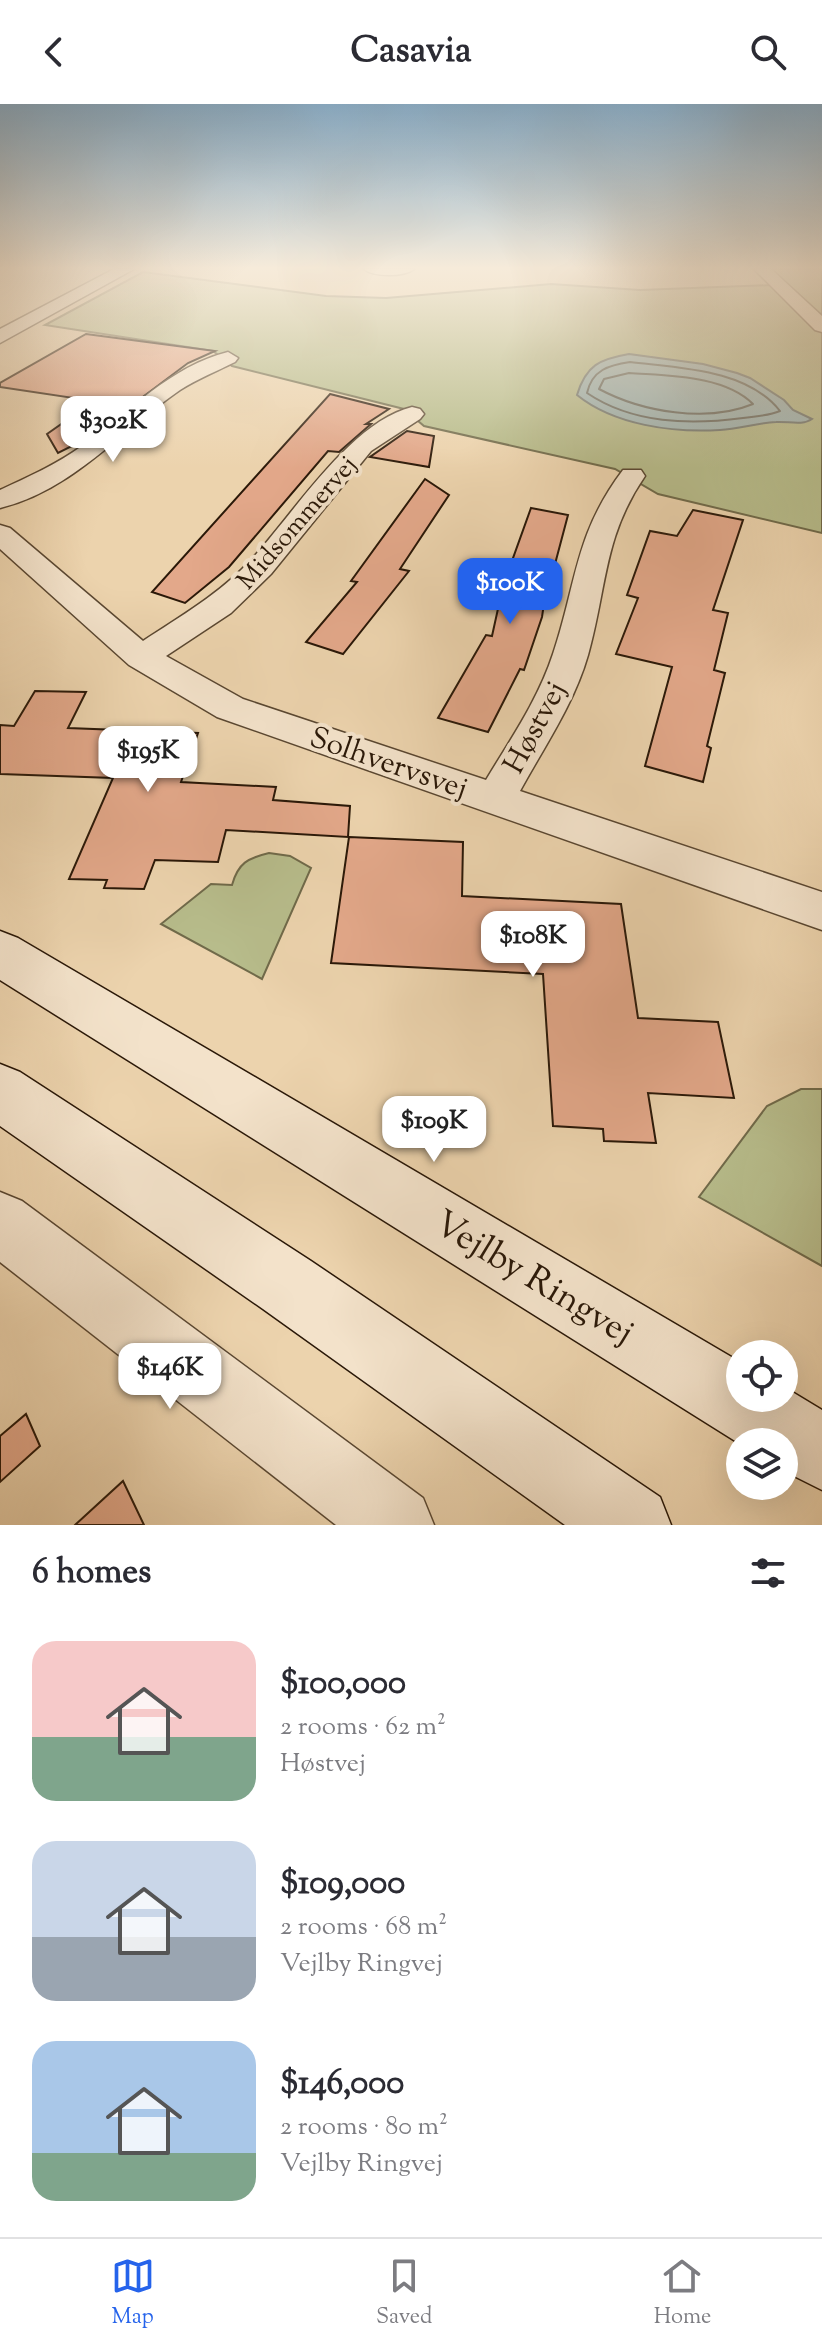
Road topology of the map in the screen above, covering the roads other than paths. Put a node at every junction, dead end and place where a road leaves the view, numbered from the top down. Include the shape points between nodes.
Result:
1 (228, 358) dead end
2 (412, 414) dead end
3 (632, 476) dead end
4 (0, 500) edge
5 (0, 534) edge
6 (141, 657) junction
7 (495, 799) junction
8 (822, 911) edge
9 (0, 953) edge
10 (0, 1092) edge
11 (0, 1223) edge
12 (822, 1452) edge
13 (396, 1525) edge
14 (632, 1525) edge

1 - 4 street via 173,385 90,452
2 - 6 street, Midsommervej via 362,446 260,568 220,606
3 - 7 street, Høstvej via 599,529 570,657
5 - 6 street, Solhvervsvej
6 - 7 street, Solhvervsvej via 230,708
7 - 8 street, Solhvervsvej
9 - 12 main road, Vejlby Ringvej
10 - 14 main road
11 - 13 street

